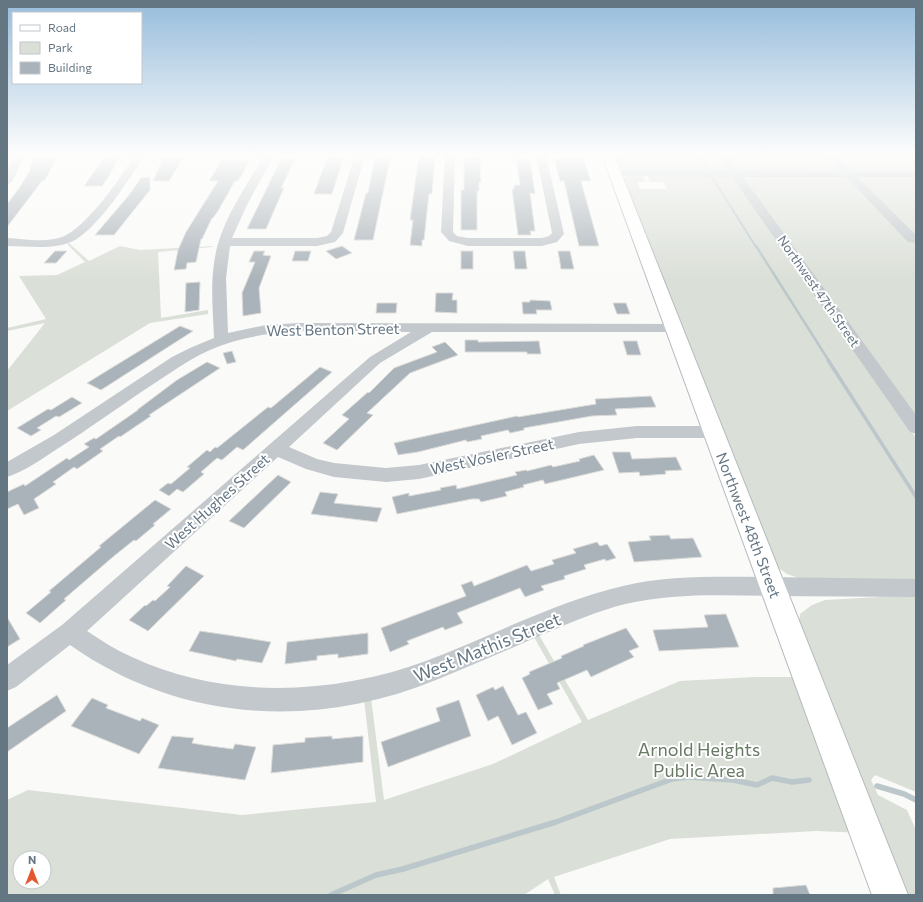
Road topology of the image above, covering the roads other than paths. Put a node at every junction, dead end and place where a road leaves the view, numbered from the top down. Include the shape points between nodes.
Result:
1 (110, 197) edge
2 (247, 197) edge
3 (348, 197) edge
4 (448, 197) edge
5 (550, 197) edge
6 (624, 197) edge
7 (751, 197) edge
8 (871, 197) edge
9 (914, 239) edge
10 (7, 242) edge
11 (224, 242) junction
12 (429, 327) junction
13 (674, 328) junction
14 (221, 340) junction
15 (916, 428) edge
16 (714, 432) junction
17 (275, 448) junction
18 (7, 470) edge
19 (772, 586) junction
20 (916, 588) edge
21 (70, 632) junction
22 (7, 679) edge
23 (890, 895) edge

1 - 10 street via 79,232 67,239 52,242
2 - 11 street
3 - 11 street via 338,233 334,237 317,242
4 - 5 street via 447,232 450,237 459,241 542,242 555,238 558,232
6 - 13 main road, Northwest 48th Street
7 - 15 street, Northwest 47th Street
8 - 9 street
11 - 14 street via 220,266
12 - 13 street, West Benton Street
12 - 14 street, West Benton Street via 283,327 247,332
12 - 17 street, West Hughes Street via 374,360
13 - 16 main road, Northwest 48th Street
14 - 18 street, West Benton Street via 185,356
16 - 17 street, West Vosler Street via 637,432 579,438 419,472 386,475 334,470 312,464
16 - 19 main road, Northwest 48th Street
17 - 21 street, West Hughes Street
19 - 20 street, West Mathis Street
19 - 21 street, West Mathis Street via 683,587 624,595 589,605 401,682 370,690 293,700 234,698 174,685 128,668
19 - 23 main road, Northwest 48th Street
21 - 22 street, West Hughes Street

